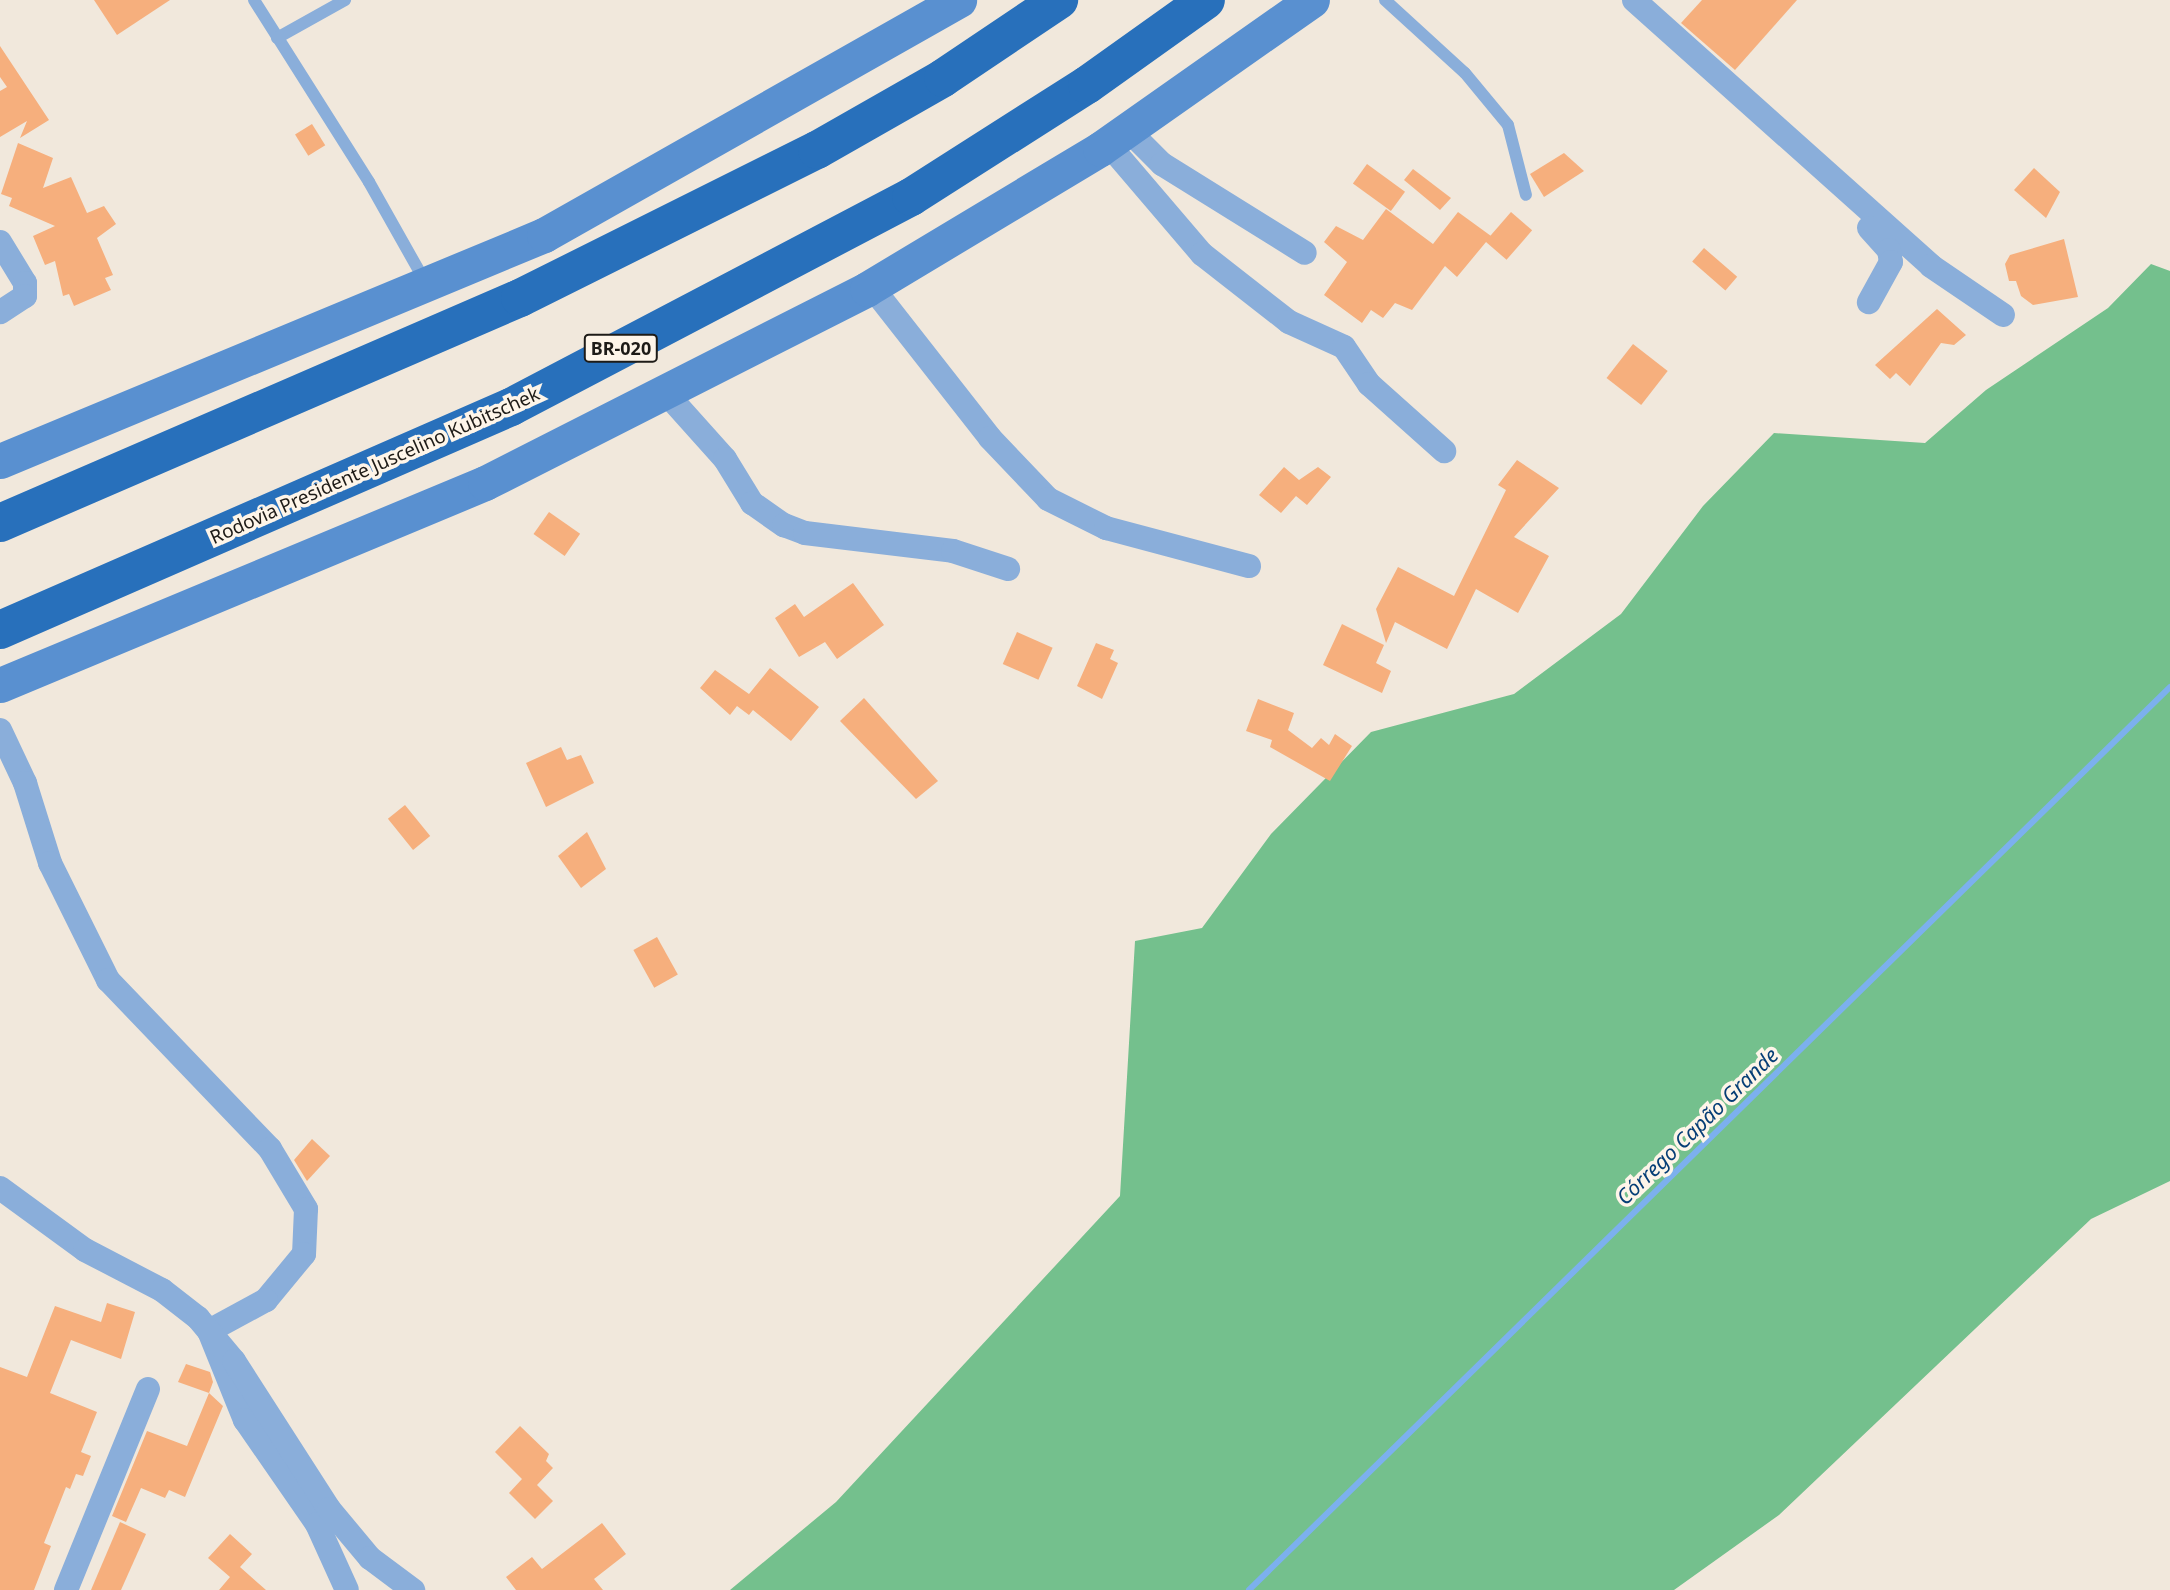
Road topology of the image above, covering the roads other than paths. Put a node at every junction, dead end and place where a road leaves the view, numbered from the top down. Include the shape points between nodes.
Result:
1 (254, 0) edge
2 (345, 0) edge
3 (959, 0) edge
4 (1059, 0) edge
5 (1206, 0) edge
6 (1312, 0) edge
7 (1385, 0) edge
8 (1612, 0) edge
9 (1634, 0) edge
10 (277, 38) junction
11 (1118, 137) junction
12 (1526, 195) dead end
13 (0, 242) edge
14 (1305, 253) dead end
15 (871, 286) junction
16 (428, 287) junction
17 (1869, 302) dead end
18 (0, 312) edge
19 (2003, 315) dead end
20 (665, 392) junction
21 (1444, 451) dead end
22 (0, 461) edge
23 (0, 523) edge
24 (1249, 566) dead end
25 (1008, 569) dead end
26 (0, 630) edge
27 (0, 685) edge
28 (0, 730) edge
29 (0, 1188) edge
30 (209, 1331) junction
31 (148, 1389) dead end
32 (66, 1590) edge
33 (346, 1590) edge
34 (413, 1590) edge

1 - 10 lane
2 - 10 lane
3 - 16 main road via 544,235
4 - 23 highway via 943,78 817,150 520,298
5 - 26 highway, Rodovia Presidente Juscelino Kubitschek / BR-020 via 1087,85 911,197 511,407
6 - 11 main road
7 - 12 lane via 1465,73 1508,125
8 - 17 street via 1772,138 1889,250 1888,276
9 - 19 street via 1931,266
10 - 16 lane via 369,182
11 - 14 street
11 - 15 main road
11 - 21 street via 1202,254 1289,322 1345,347 1369,384
13 - 18 street via 24,283 25,296
15 - 20 main road
15 - 24 street via 989,438 1048,499 1106,528
16 - 22 main road
20 - 25 street via 725,459 752,503 784,525 805,533 953,551
20 - 27 main road via 485,483
28 - 30 street via 25,783 50,863 108,980 270,1149 306,1209 304,1254 266,1300
29 - 30 street via 85,1250 162,1290
30 - 33 street via 245,1420 317,1524
30 - 34 street via 329,1509 370,1558
31 - 32 street

